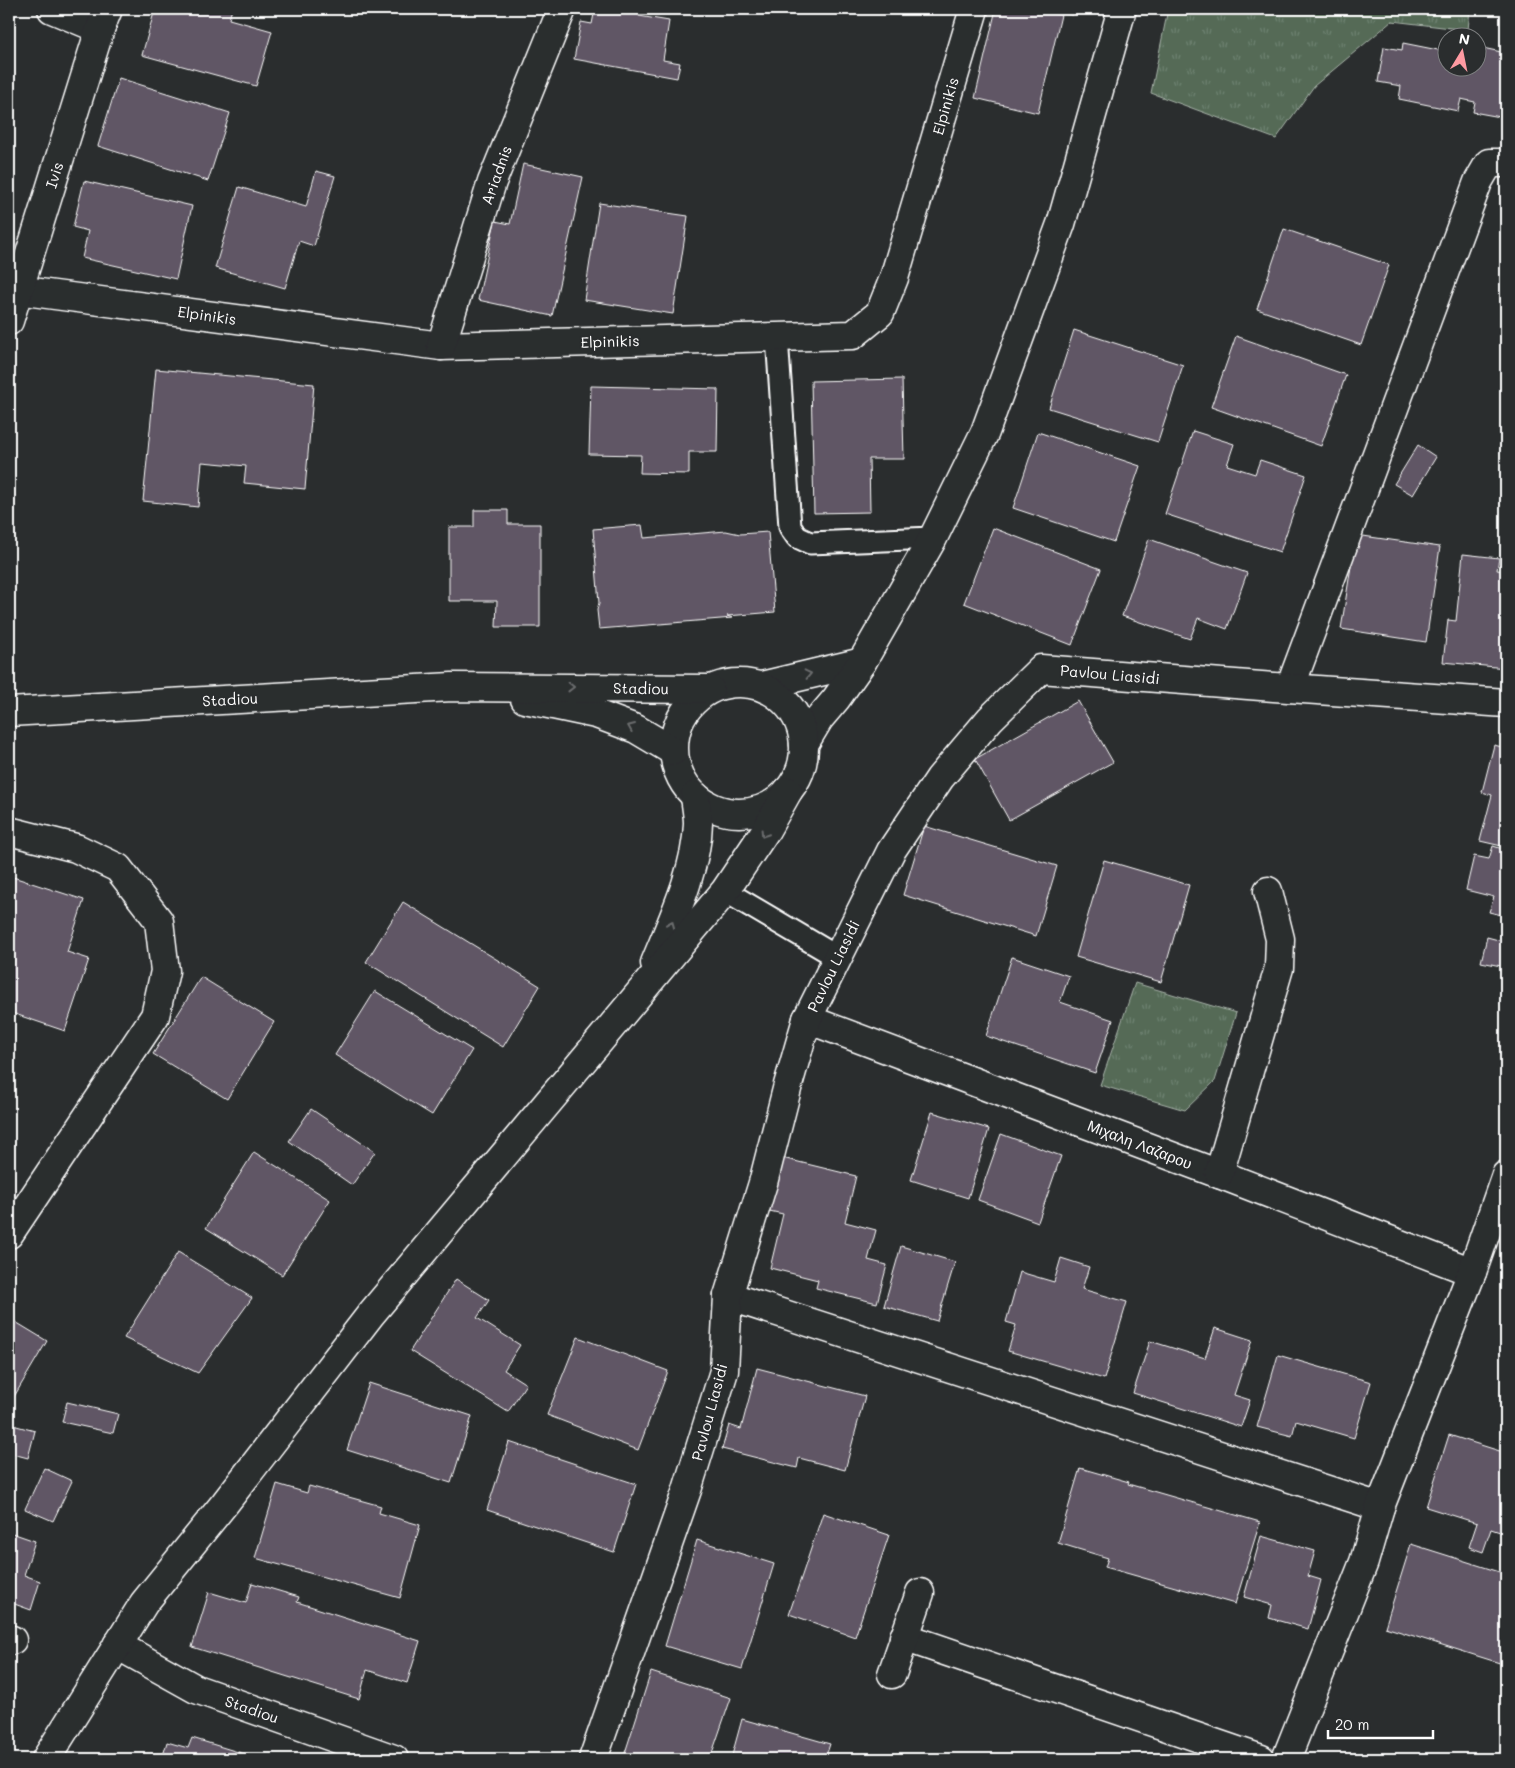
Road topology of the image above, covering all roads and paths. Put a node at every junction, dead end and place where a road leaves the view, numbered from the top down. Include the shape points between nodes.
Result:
1 (52, 9) edge
2 (562, 9) edge
3 (974, 9) edge
4 (1122, 9) edge
5 (104, 19) edge
6 (1506, 163) edge
7 (18, 290) junction
8 (9, 321) edge
9 (777, 337) junction
10 (441, 346) junction
11 (933, 538) junction
12 (862, 662) junction
13 (761, 686) junction
14 (452, 687) junction
15 (1290, 688) junction
16 (710, 689) junction
17 (1506, 703) edge
18 (9, 712) edge
19 (804, 744) junction
20 (673, 751) junction
21 (788, 791) junction
22 (695, 796) junction
23 (9, 831) edge
24 (725, 891) junction
25 (1268, 891) dead end
26 (838, 957) junction
27 (646, 985) junction
28 (807, 1019) junction
29 (1219, 1174) junction
30 (1506, 1175) edge
31 (9, 1234) edge
32 (1472, 1272) junction
33 (728, 1296) junction
34 (1380, 1507) junction
35 (920, 1593) dead end
36 (904, 1637) junction
37 (117, 1645) junction
38 (892, 1674) dead end
39 (46, 1759) edge
40 (394, 1759) edge
41 (593, 1759) edge
42 (1262, 1759) edge
43 (1286, 1759) edge

1 - 5 street
2 - 10 street, Ariadnis via 492,182
3 - 9 street, Elpinikis via 894,278 880,313 853,335
4 - 11 street via 1061,224 984,432
5 - 7 street, Ivis
6 - 15 street via 1489,164 1478,182
7 - 8 street, Ivis
7 - 10 street, Elpinikis
9 - 10 street, Elpinikis
9 - 11 lane via 790,527 796,538 810,543
11 - 12 street
13 -> 12 street
12 - 19 street
13 - 16 street via 735,682
13 - 19 street via 788,705 798,719
14 -> 16 street, Stadiou
14 - 18 street, Stadiou
20 -> 14 street, Stadiou via 636,729 596,714
15 - 17 street, Pavlou Liasidi
15 - 26 street, Pavlou Liasidi via 1041,669 990,719 940,778 891,850
16 - 20 street via 690,704 677,726
19 - 21 street via 801,769
20 - 22 street via 680,776
21 - 22 street via 768,807 743,813 718,809
21 -> 24 street
27 -> 22 street via 681,899 693,855 698,824
23 - 31 street via 76,848 118,868 159,921 165,971 155,1016
24 - 26 lane
24 - 27 street
25 - 29 street via 1280,939 1279,968
26 - 28 street, Pavlou Liasidi
27 - 37 street via 371,1314 144,1602
28 - 29 street, Μιχαλη Λαζαρου
28 - 33 street, Pavlou Liasidi via 763,1183
29 - 32 street, Μιχαλη Λαζαρου
30 - 32 street
32 - 34 street
33 - 34 street
33 - 41 street, Pavlou Liasidi via 724,1371 687,1490
34 - 43 street via 1364,1562
35 - 36 street
36 - 38 street
36 - 42 street
37 - 39 street
37 - 40 street, Stadiou via 196,1689

